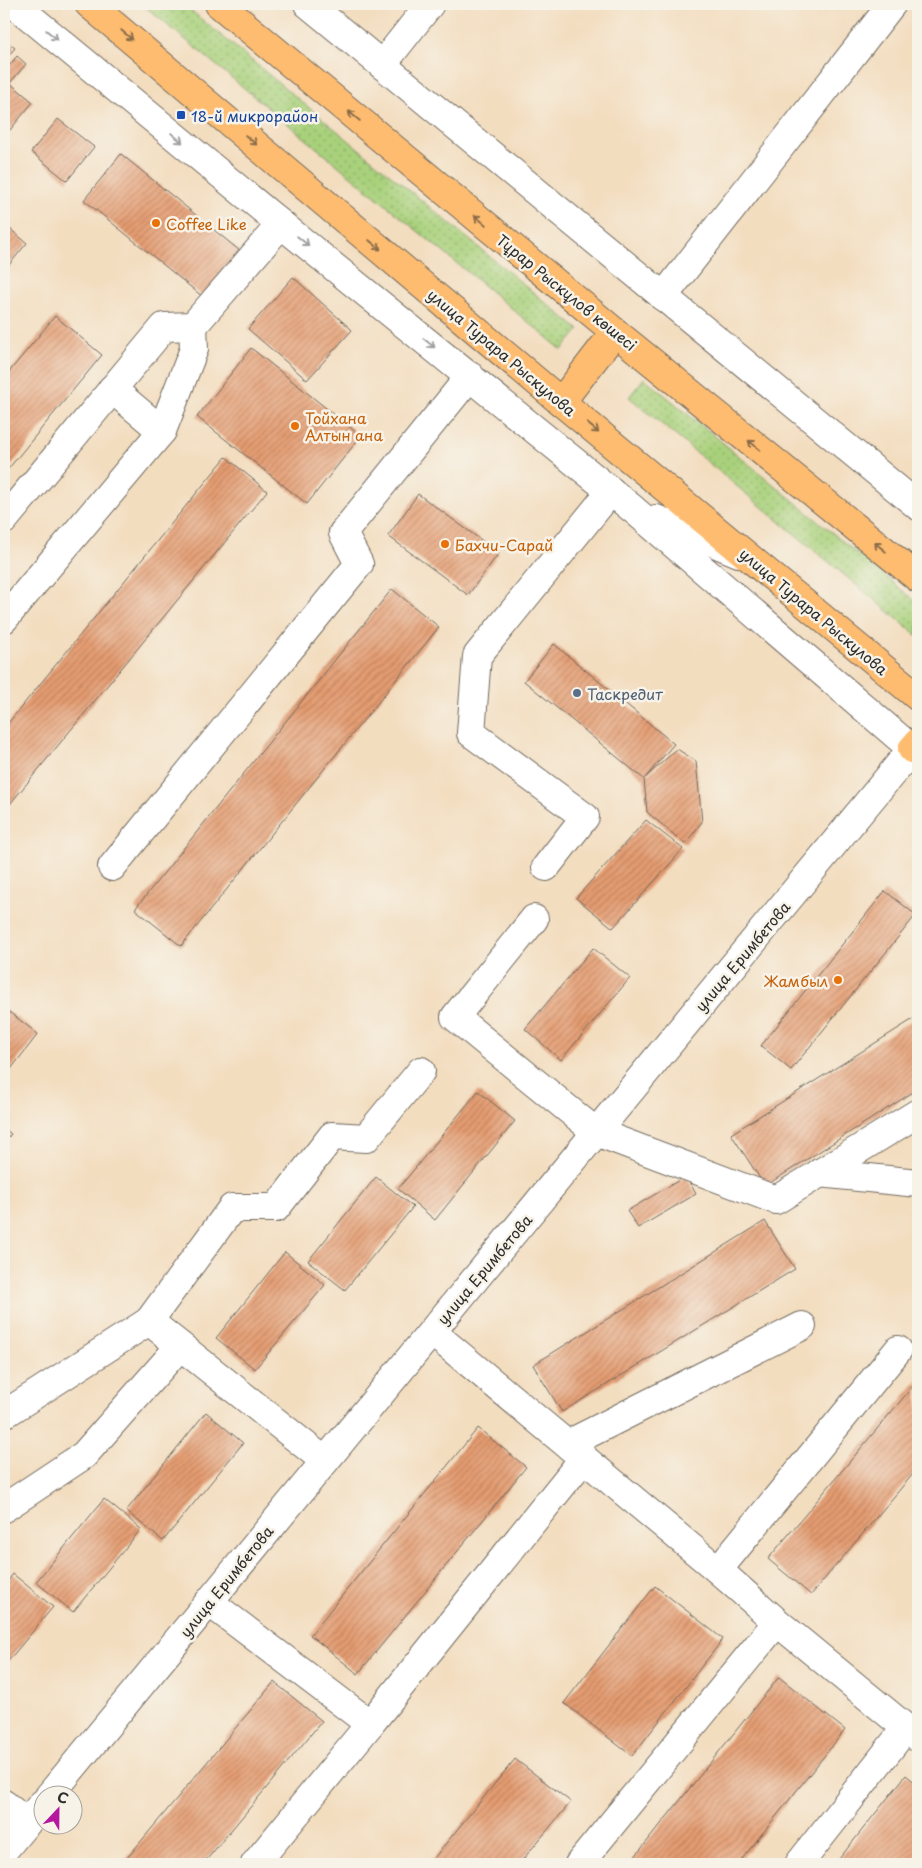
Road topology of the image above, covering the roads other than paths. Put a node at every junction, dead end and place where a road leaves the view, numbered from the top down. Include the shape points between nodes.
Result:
1 (14, 4) edge
2 (89, 4) edge
3 (218, 4) edge
4 (308, 4) edge
5 (430, 4) edge
6 (892, 4) edge
7 (382, 65) junction
8 (281, 224) junction
9 (663, 297) junction
10 (193, 326) junction
11 (615, 332) junction
12 (470, 376) junction
13 (112, 389) junction
14 (561, 402) junction
15 (162, 431) junction
16 (611, 491) junction
17 (918, 506) edge
18 (634, 510) junction
19 (4, 520) edge
20 (748, 556) junction
21 (918, 578) edge
22 (4, 619) edge
23 (918, 697) edge
24 (915, 746) edge
25 (112, 866) dead end
26 (546, 867) dead end
27 (534, 919) dead end
28 (421, 1071) dead end
29 (918, 1114) edge
30 (596, 1132) junction
31 (819, 1173) junction
32 (918, 1183) edge
33 (149, 1321) junction
34 (802, 1326) dead end
35 (432, 1332) junction
36 (180, 1346) junction
37 (898, 1350) dead end
38 (4, 1413) edge
39 (576, 1451) junction
40 (325, 1461) junction
41 (4, 1508) edge
42 (718, 1570) junction
43 (209, 1602) junction
44 (777, 1622) junction
45 (370, 1724) junction
46 (912, 1733) edge
47 (57, 1786) edge
48 (4, 1804) edge
49 (32, 1812) edge
50 (32, 1817) edge
51 (4, 1850) edge
52 (255, 1864) edge
53 (580, 1864) edge
54 (799, 1864) edge

1 -> 8 street
2 -> 14 main road, улица Турара Рыскулова
11 -> 3 main road, Тұрар Рыскұлов көшесі
4 - 7 street
5 - 7 street
6 - 9 street
7 - 9 street
8 - 10 street
8 -> 12 street
9 - 17 street
10 - 13 street via 164,327
10 - 15 street via 194,349
11 - 14 main road
21 -> 11 main road, Тұрар Рыскұлов көшесі
12 - 16 street
12 - 25 street via 343,533 359,564
13 - 15 street
13 - 19 street
14 -> 20 main road, улица Турара Рыскулова
15 - 22 street
16 - 18 street
16 - 26 street via 477,656 471,733 585,817
18 - 20 street
18 - 24 street
20 - 23 main road, улица Турара Рыскулова
24 - 30 street, улица Еримбетова
27 - 30 street via 455,1018
28 - 33 street via 366,1138 332,1136 276,1208 232,1208
29 - 31 street
30 - 31 street via 776,1200
30 - 35 street, улица Еримбетова
31 - 32 street
33 - 36 street
33 - 38 street
34 - 39 street
35 - 39 street
35 - 40 street, улица Еримбетова
36 - 40 street
36 - 41 street via 84,1455
37 - 42 street
39 - 42 street
39 - 45 street
40 - 43 street, улица Еримбетова
42 - 44 street
43 - 45 street
43 - 47 street, улица Еримбетова
44 - 46 street
44 - 53 street
45 - 52 street
46 - 54 street
48 - 49 street
50 - 51 street

